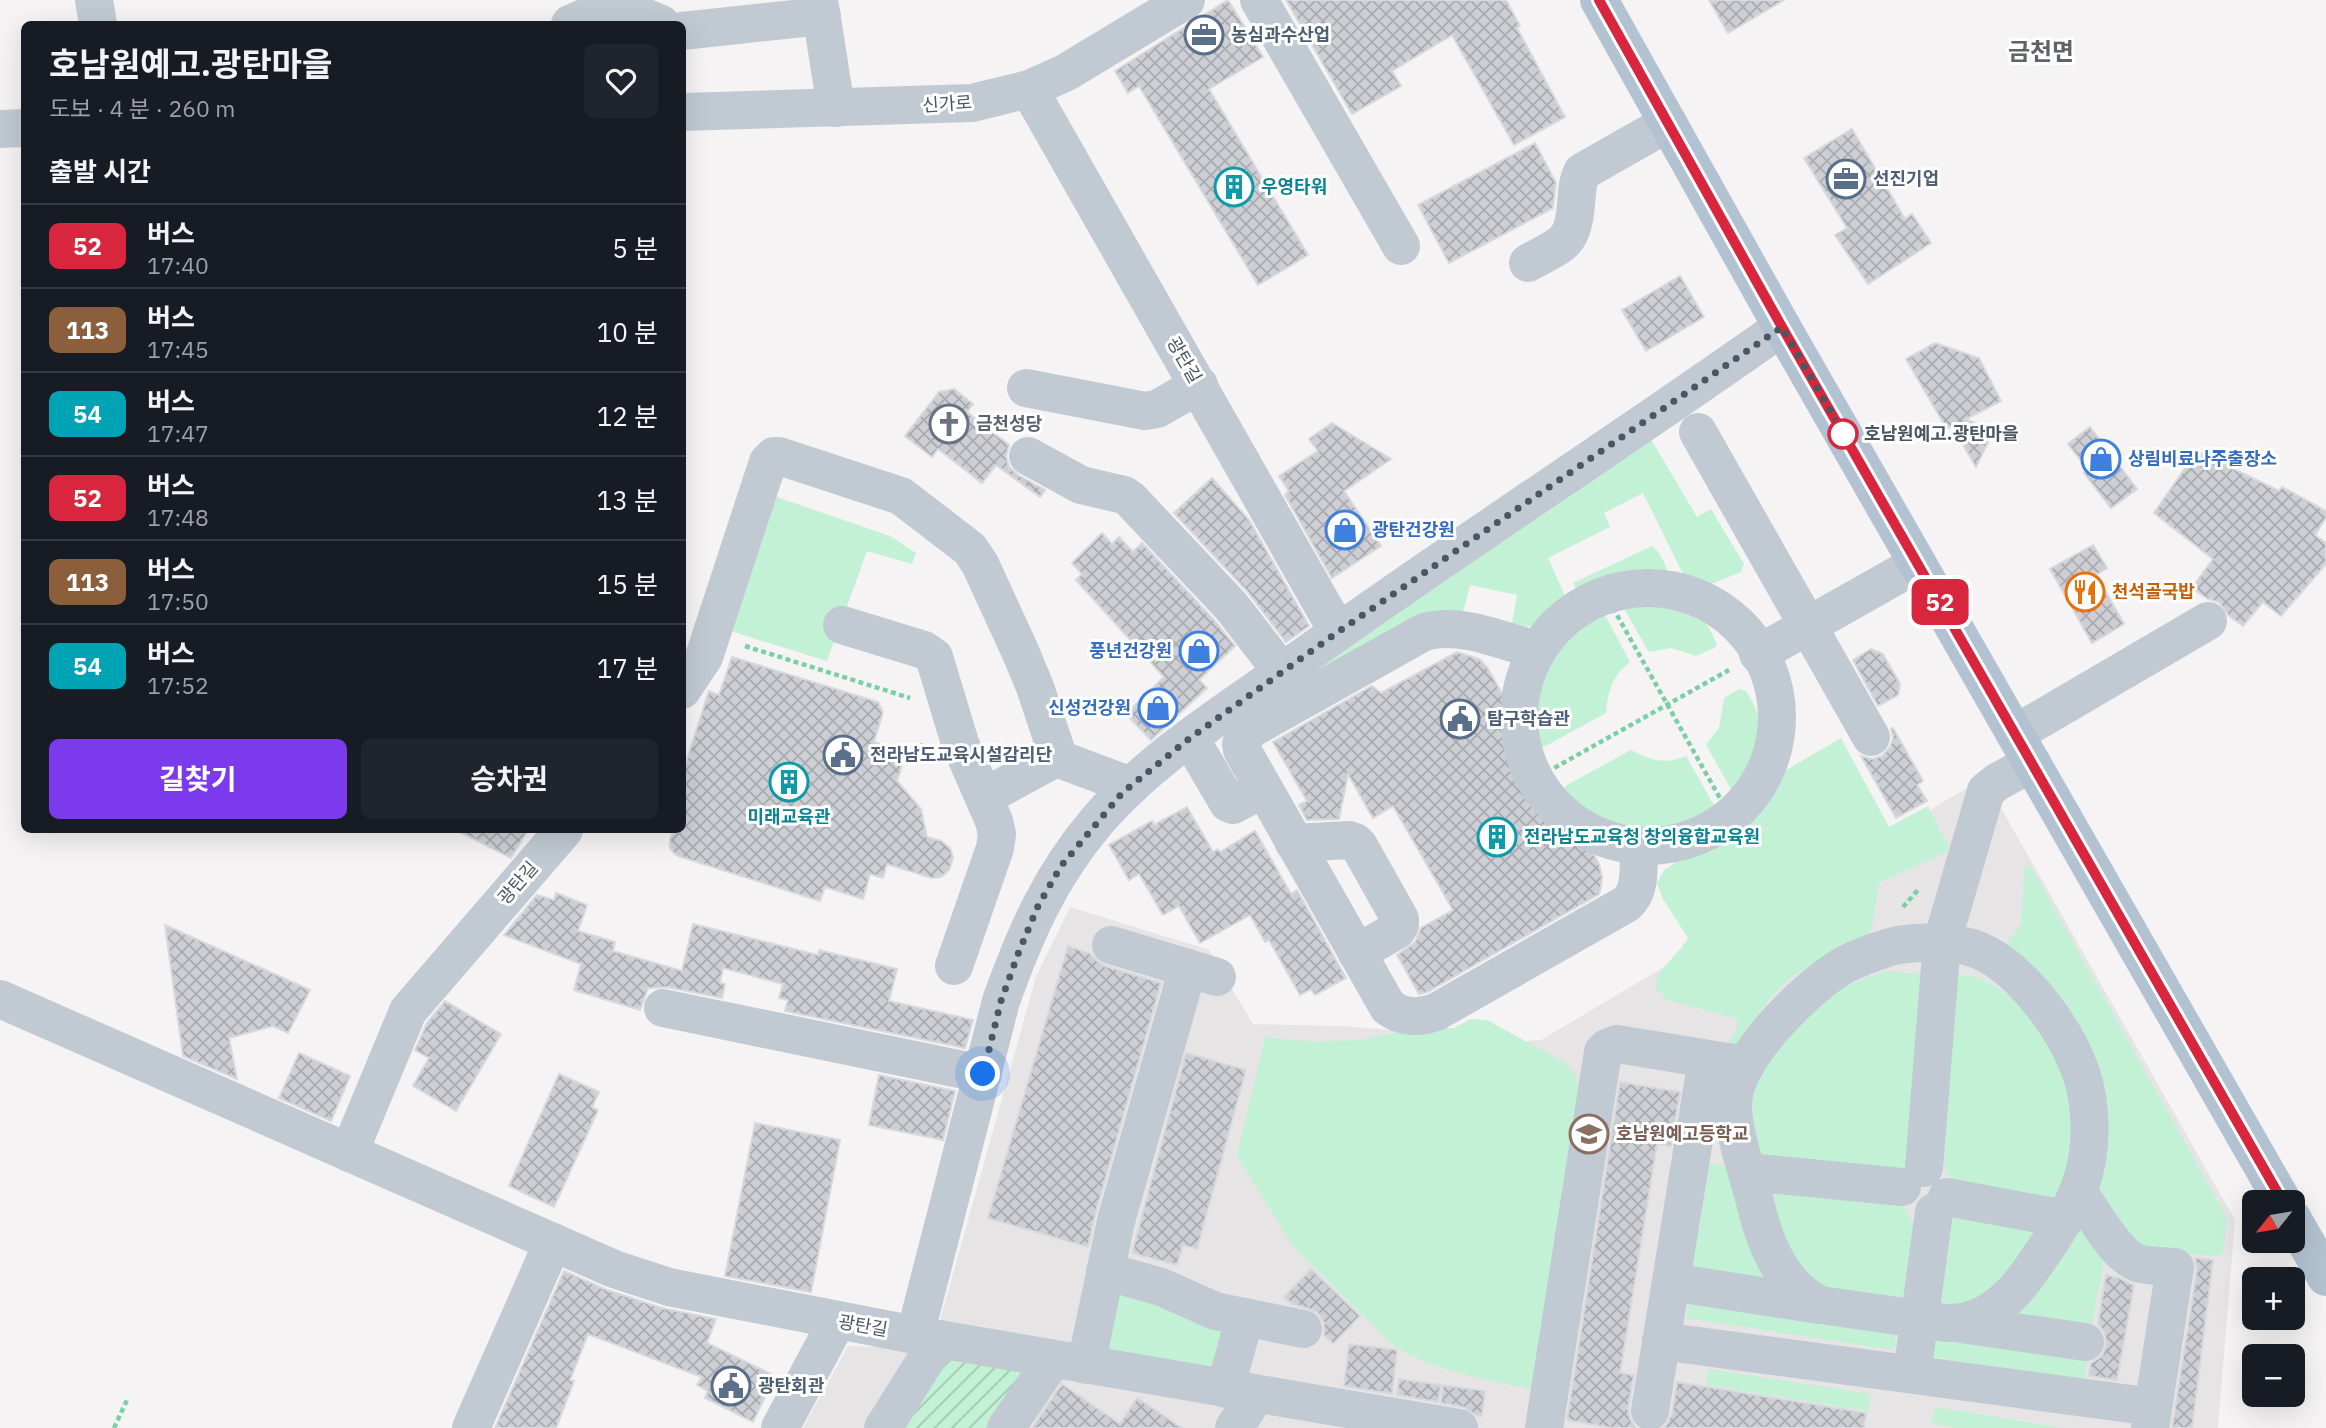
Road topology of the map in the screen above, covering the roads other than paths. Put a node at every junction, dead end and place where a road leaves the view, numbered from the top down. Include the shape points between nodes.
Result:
1 (94, 0) edge
2 (1186, 0) edge
3 (1259, 0) edge
4 (1599, 0) edge
5 (821, 8) edge
6 (648, 13) edge
7 (98, 21) edge
8 (577, 21) edge
9 (686, 30) edge
10 (1029, 89) junction
11 (836, 108) junction
12 (686, 112) edge
13 (1668, 123) junction
14 (21, 128) edge
15 (0, 129) edge
16 (1401, 246) dead end
17 (1528, 263) dead end
18 (1782, 327) junction
19 (1199, 385) junction
20 (1026, 388) dead end
21 (1698, 432) dead end
22 (1028, 456) dead end
23 (1917, 564) junction
24 (2208, 621) dead end
25 (842, 625) dead end
26 (1808, 625) junction
27 (1338, 632) junction
28 (1536, 650) junction
29 (1744, 661) junction
30 (1282, 672) junction
31 (686, 684) edge
32 (1871, 737) dead end
33 (1190, 738) junction
34 (2024, 749) junction
35 (1059, 759) junction
36 (1255, 773) junction
37 (1131, 786) junction
38 (984, 797) junction
39 (561, 833) edge
40 (1294, 843) junction
41 (1639, 847) junction
42 (1942, 942) junction
43 (1111, 945) dead end
44 (1357, 953) junction
45 (954, 966) dead end
46 (0, 999) edge
47 (663, 1008) dead end
48 (1707, 1059) junction
49 (1746, 1065) junction
50 (983, 1074) junction
51 (349, 1153) junction
52 (1748, 1172) junction
53 (2276, 1190) edge
54 (1926, 1191) junction
55 (2072, 1206) junction
56 (2305, 1241) edge
57 (553, 1242) junction
58 (1105, 1271) junction
59 (2326, 1277) edge
60 (1671, 1282) junction
61 (1821, 1305) junction
62 (1245, 1317) junction
63 (1920, 1319) junction
64 (837, 1321) junction
65 (1961, 1324) junction
66 (1303, 1329) dead end
67 (927, 1337) junction
68 (1661, 1340) junction
69 (2085, 1342) dead end
70 (1069, 1362) junction
71 (1912, 1374) junction
72 (1241, 1392) junction
73 (1650, 1411) dead end
74 (2152, 1417) edge
75 (471, 1428) edge
76 (780, 1428) edge
77 (883, 1428) edge
78 (1006, 1428) edge
79 (1234, 1428) edge
80 (1459, 1428) edge
81 (1544, 1428) edge

1 - 7 street
2 - 10 street, 신가로 via 1065,73
3 - 16 street
4 - 13 main road
5 - 9 street
5 - 11 street
6 - 8 street via 612,5
10 - 11 street, 신가로 via 972,103
10 - 19 street, 광탄길
11 - 12 street, 신가로
13 - 17 street via 1582,172 1572,233
13 - 18 main road
14 - 15 street
18 - 23 main road
18 - 27 street
19 - 20 street via 1157,410 1145,411
19 - 27 street, 광탄길
21 - 26 street
22 - 30 street via 1081,485 1130,499 1231,606
23 - 26 street
23 - 34 main road
24 - 34 street
25 - 38 street via 934,657 960,743
26 - 29 street
26 - 32 street
27 - 30 street
28 - 29 street via 1580,607 1622,589 1644,587 1703,597 1723,608 1741,626
28 - 36 street via 1467,630 1424,632 1249,730 1241,744
28 - 41 street via 1521,692 1523,746 1534,777 1559,810 1594,834
29 - 41 street via 1773,683 1778,704 1769,766 1747,802 1715,828 1676,844
30 - 33 street
31 - 35 street via 704,657 768,462 779,456 894,492 970,549 1020,651
33 - 36 street via 1227,803 1238,804
33 - 37 street
34 - 42 street via 1986,791
34 - 53 main road
35 - 37 street
35 - 38 street
36 - 40 street
37 - 50 street via 1061,866 1038,906 1001,1001
38 - 45 street via 996,828 995,848
39 - 51 street, 광탄길 via 408,1010
40 - 44 street
40 - 44 street via 1349,840 1359,846 1400,925
41 - 44 street via 1632,899 1427,1016 1399,1014 1388,1007
42 - 49 street via 1886,948 1844,965 1783,1015
42 - 54 street
42 - 55 street via 1980,950 2000,963 2032,992 2079,1066 2087,1095 2088,1158
43 - 58 street via 1203,973 1120,1206
46 - 51 street, 광탄길
47 - 50 street
48 - 49 street
48 - 60 street
48 - 81 street via 1617,1044 1603,1052
49 - 52 street via 1733,1102
50 - 67 street
51 - 57 street, 광탄길
52 - 54 street
52 - 61 street via 1760,1225 1777,1263 1793,1288
54 - 55 street
54 - 63 street
55 - 65 street via 2024,1280 1987,1314
55 - 74 street via 2129,1258 2140,1264 2175,1267
56 - 59 main road
57 - 64 street, 광탄길 via 669,1287
57 - 75 street
58 - 62 street via 1161,1287 1208,1309
58 - 70 street
60 - 61 street
60 - 68 street
61 - 63 street
62 - 66 street
62 - 72 street
63 - 65 street
63 - 71 street
64 - 67 street, 광탄길
64 - 76 street
65 - 69 street
67 - 70 street, 광탄길
67 - 77 street
68 - 71 street
68 - 73 street
70 - 72 street, 광탄길
70 - 78 street
71 - 74 street
72 - 79 street
72 - 80 street, 광탄길

